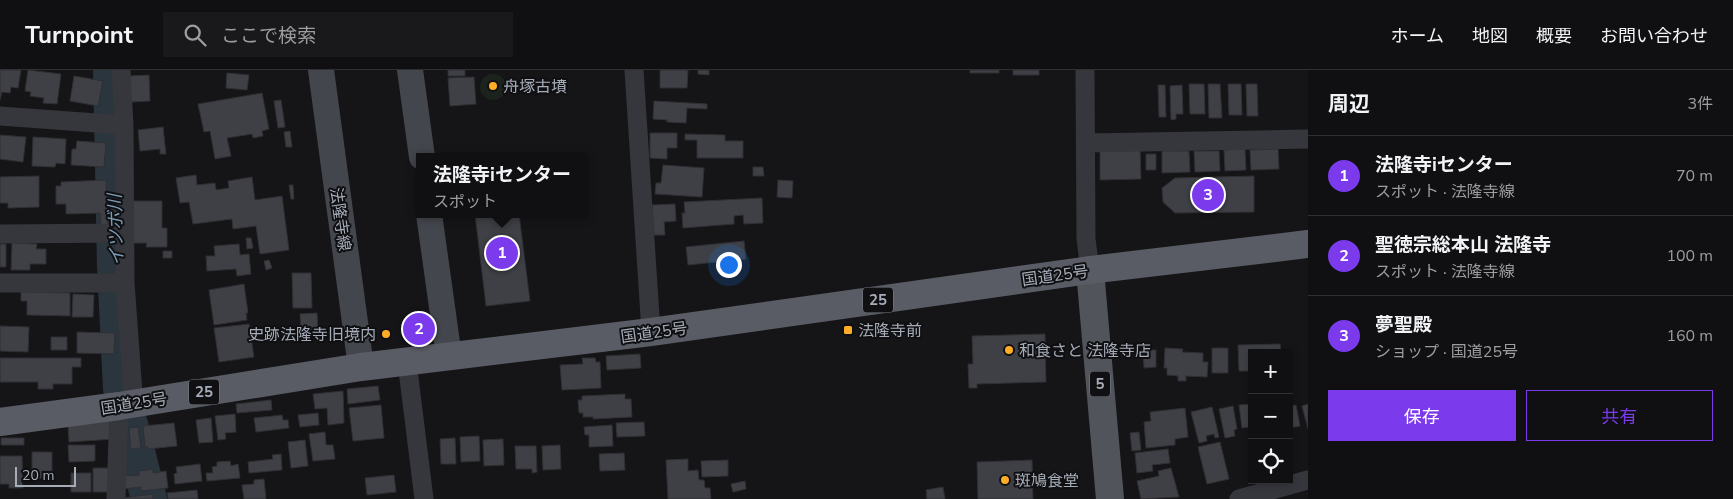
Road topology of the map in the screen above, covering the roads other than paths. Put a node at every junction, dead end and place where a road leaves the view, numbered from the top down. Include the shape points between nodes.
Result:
1 (121, 70) edge
2 (321, 70) edge
3 (410, 70) edge
4 (634, 70) edge
5 (1085, 70) edge
6 (0, 116) edge
7 (116, 125) junction
8 (1308, 139) edge
9 (1086, 143) junction
10 (421, 153) edge
11 (430, 218) edge
12 (118, 233) junction
13 (0, 234) edge
14 (1308, 244) edge
15 (1090, 270) junction
16 (0, 283) edge
17 (119, 283) junction
18 (651, 332) junction
19 (449, 357) junction
20 (407, 362) junction
21 (361, 367) junction
22 (126, 399) junction
23 (0, 422) edge
24 (1308, 480) edge
25 (116, 499) edge
26 (424, 499) edge
27 (1110, 499) edge
28 (1239, 499) edge

1 - 7 street
2 - 21 main road, 法隆寺線
3 - 10 main road
4 - 18 street
5 - 9 street
6 - 7 street
7 - 12 street
8 - 9 street
9 - 15 street via 1086,239
11 - 19 main road
12 - 13 street
12 - 17 street
14 - 15 highway, 国道25号 / 25
15 - 18 highway, 国道25号 / 25
15 - 27 main road, 5
16 - 17 street
17 - 22 street
18 - 19 highway, 国道25号 / 25
19 - 20 highway, 国道25号 / 25
20 - 21 highway, 国道25号 / 25
20 - 26 street
21 - 22 highway, 国道25号 / 25
22 - 23 highway, 国道25号 / 25
22 - 25 street
24 - 28 street

